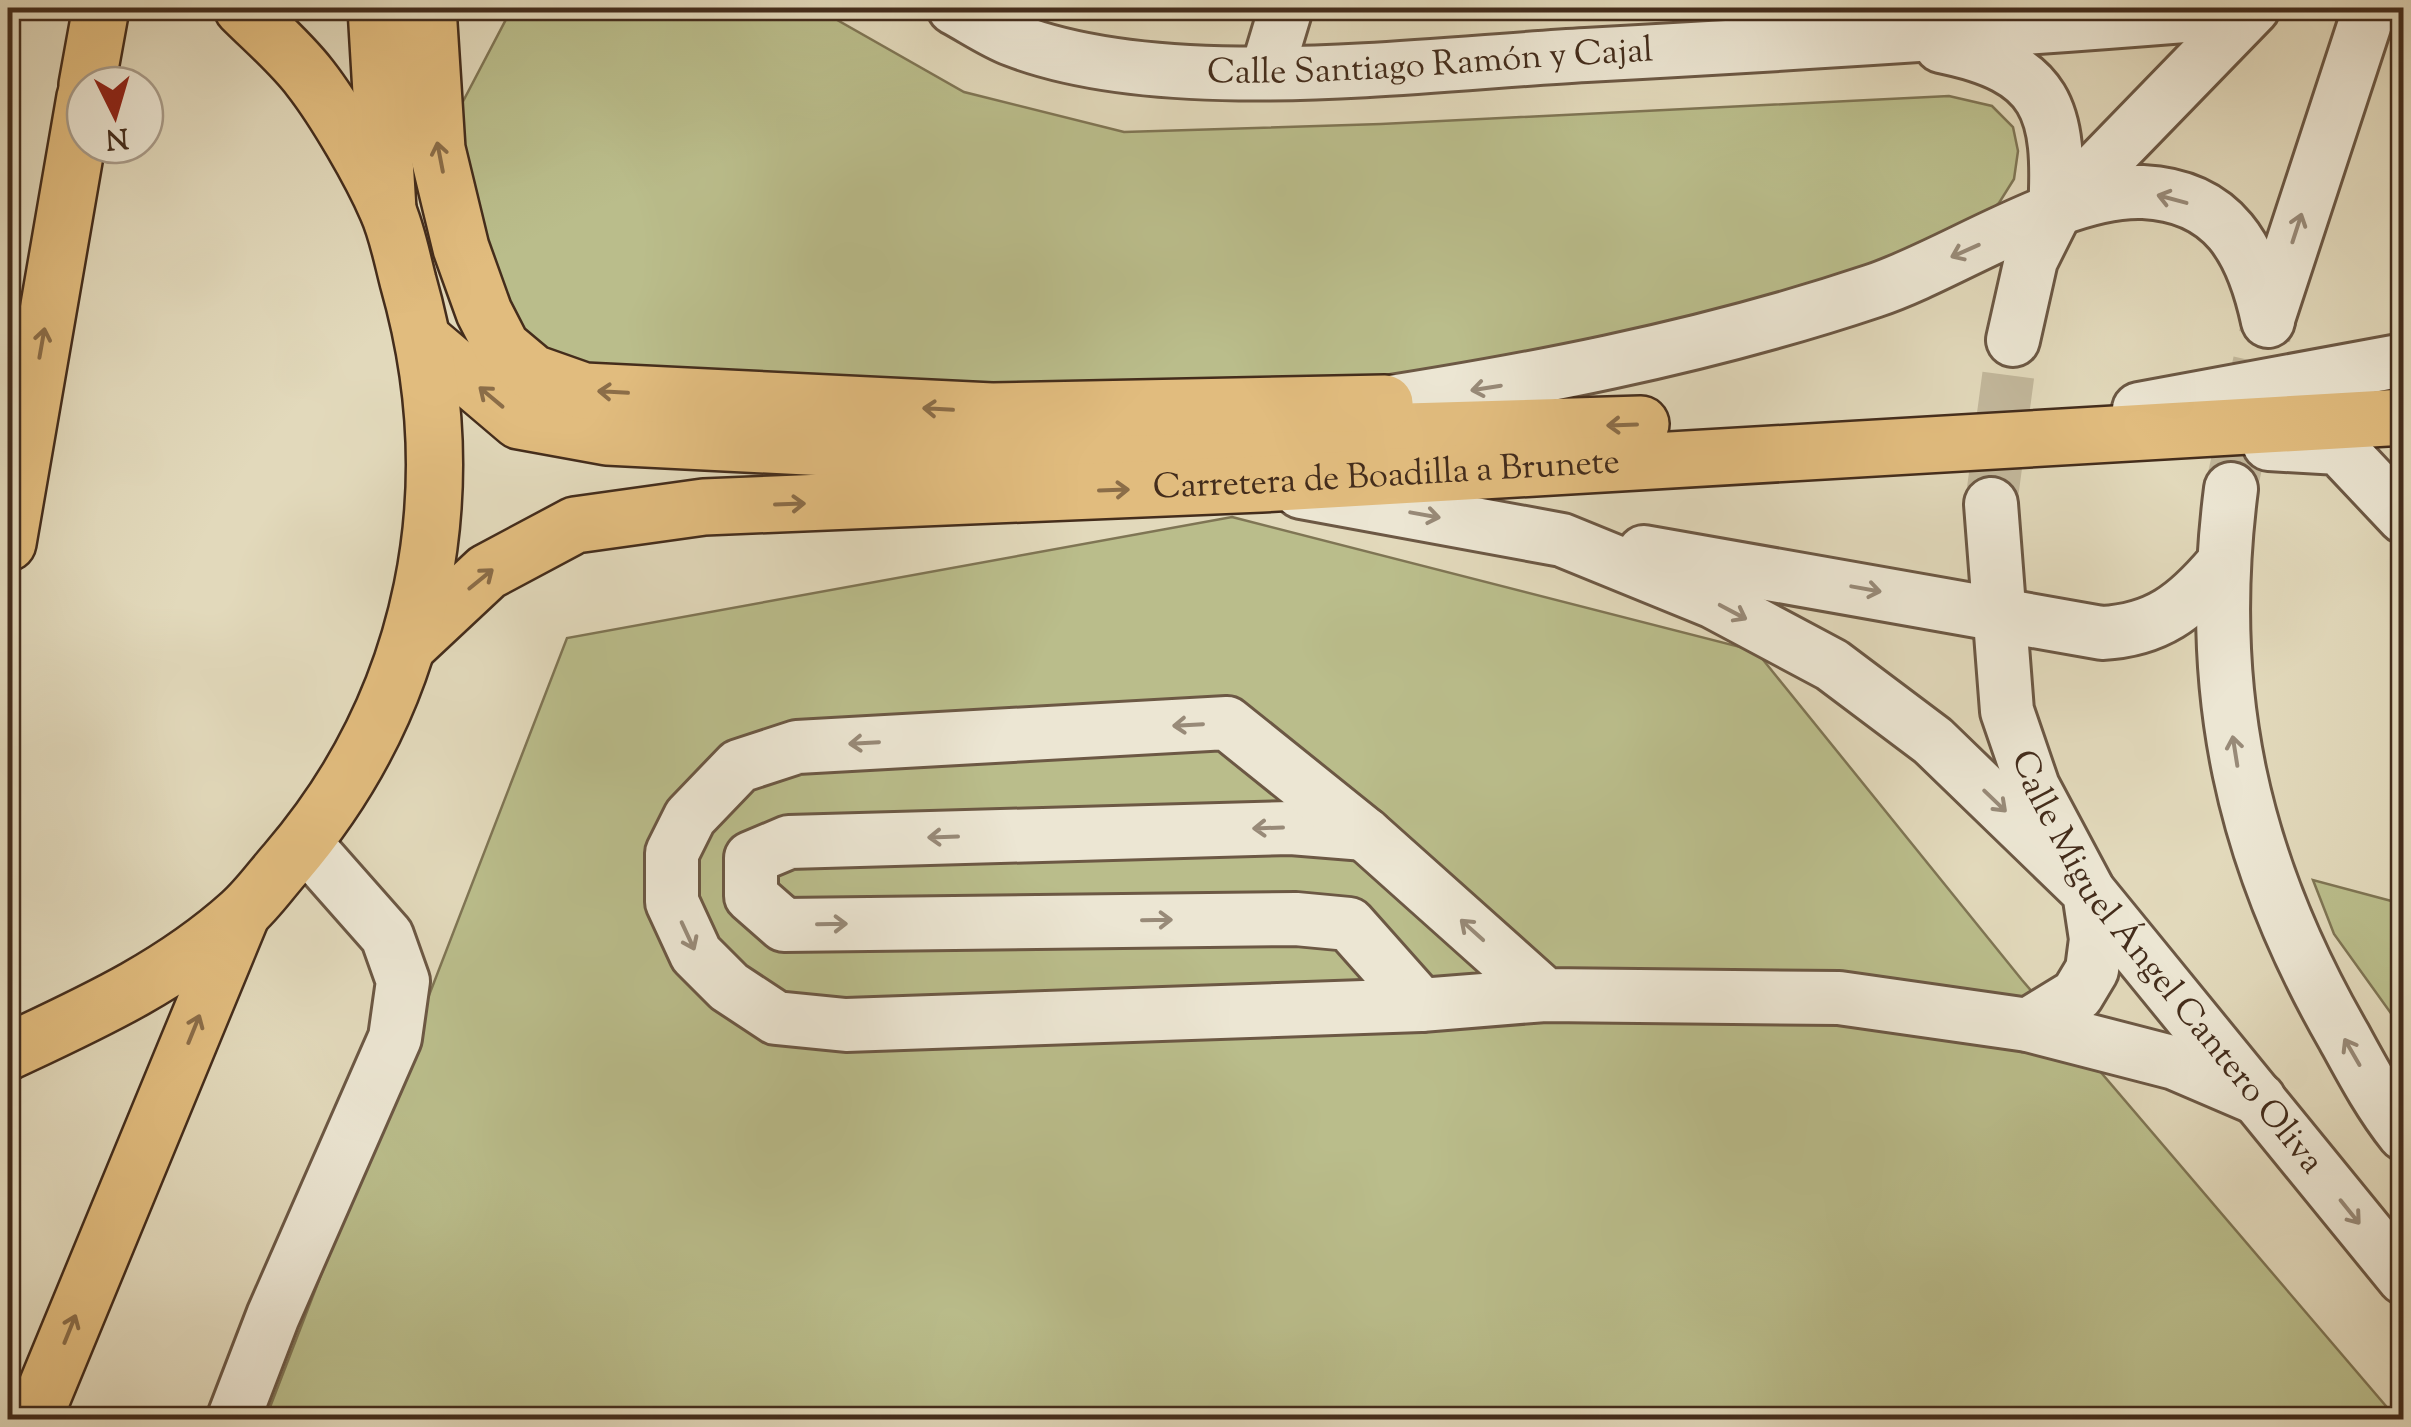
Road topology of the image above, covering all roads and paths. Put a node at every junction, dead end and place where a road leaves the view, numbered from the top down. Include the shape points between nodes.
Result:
1 (101, 8) edge
2 (242, 8) edge
3 (376, 8) edge
4 (428, 8) edge
5 (954, 8) edge
6 (1286, 8) edge
7 (2216, 8) edge
8 (2253, 8) edge
9 (2370, 8) edge
10 (1902, 38) junction
11 (91, 65) edge
12 (1267, 71) junction
13 (73, 165) edge
14 (388, 210) junction
15 (2055, 212) junction
16 (2013, 340) tunnel mouth
17 (426, 342) junction
18 (2404, 360) edge
19 (2404, 394) edge
20 (1385, 403) junction
21 (2404, 417) edge
22 (2128, 422) junction
23 (1138, 440) junction
24 (1260, 484) junction
25 (2231, 489) tunnel mouth
26 (1990, 504) tunnel mouth
27 (2404, 517) edge
28 (1562, 540) junction
29 (8, 542) edge
30 (2221, 566) junction
31 (1998, 612) junction
32 (409, 644) junction
33 (1365, 834) junction
34 (304, 842) junction
35 (2089, 892) junction
36 (242, 914) junction
37 (1545, 995) junction
38 (1422, 1006) junction
39 (2028, 1025) junction
40 (8, 1052) edge
41 (2259, 1099) junction
42 (2404, 1134) edge
43 (2404, 1278) edge
44 (33, 1420) edge
45 (233, 1420) edge

1 - 11 main road
2 - 14 main road via 310,78
3 - 14 main road
20 -> 4 main road via 992,412 584,390 533,373 502,347 461,248 438,149
5 - 12 street, Calle Santiago Ramón y Cajal via 1011,39 1068,57 1159,69
6 - 12 street
7 - 10 street, Calle Santiago Ramón y Cajal
8 - 15 street
9 - 15 street via 2268,321 2242,241 2199,206 2147,192
10 - 12 street, Calle Santiago Ramón y Cajal
10 - 15 street via 1984,55 2027,79 2056,137
29 -> 13 main road
14 - 17 main road
15 - 16 street via 2031,260
15 -> 20 street via 1876,291 1523,382
23 -> 17 main road, Carretera de Boadilla a Brunete via 827,448 607,437 519,421
17 - 32 main road via 438,466 430,552
18 - 22 street
19 - 22 main road, Carretera de Boadilla a Brunete
20 - 23 street
21 - 22 main road, Carretera de Boadilla a Brunete
22 -> 23 main road, Carretera de Boadilla a Brunete
22 - 24 main road, Carretera de Boadilla a Brunete
22 - 27 street via 2339,448
24 -> 28 street
32 -> 24 main road, Carretera de Boadilla a Brunete via 487,572 574,525 704,507
25 - 30 street
26 - 31 street, Calle Miguel Ángel Cantero Oliva
28 -> 31 street
28 -> 35 street via 1714,602 1832,665 1932,741
30 - 31 street via 2168,619 2132,632 2102,634
42 -> 30 street via 2316,988 2245,811 2220,644
31 - 35 street, Calle Miguel Ángel Cantero Oliva via 2007,711 2033,787
32 - 34 main road via 382,714
37 -> 33 street
33 -> 38 street via 1291,828 788,842 751,858 750,896 784,925 1296,918 1349,924
33 -> 38 street via 1227,723 797,747 738,766 690,817 672,853 672,902 696,954 729,987 776,1018 846,1025
34 - 36 main road
34 - 45 street via 387,936 403,982 395,1038
35 - 39 street via 2096,939 2092,970 2077,994
35 - 41 street, Calle Miguel Ángel Cantero Oliva
36 - 40 main road via 138,992
44 -> 36 main road
37 - 38 street
37 - 39 street via 1839,998
39 - 41 street via 2175,1063
41 -> 43 street, Calle Miguel Ángel Cantero Oliva

